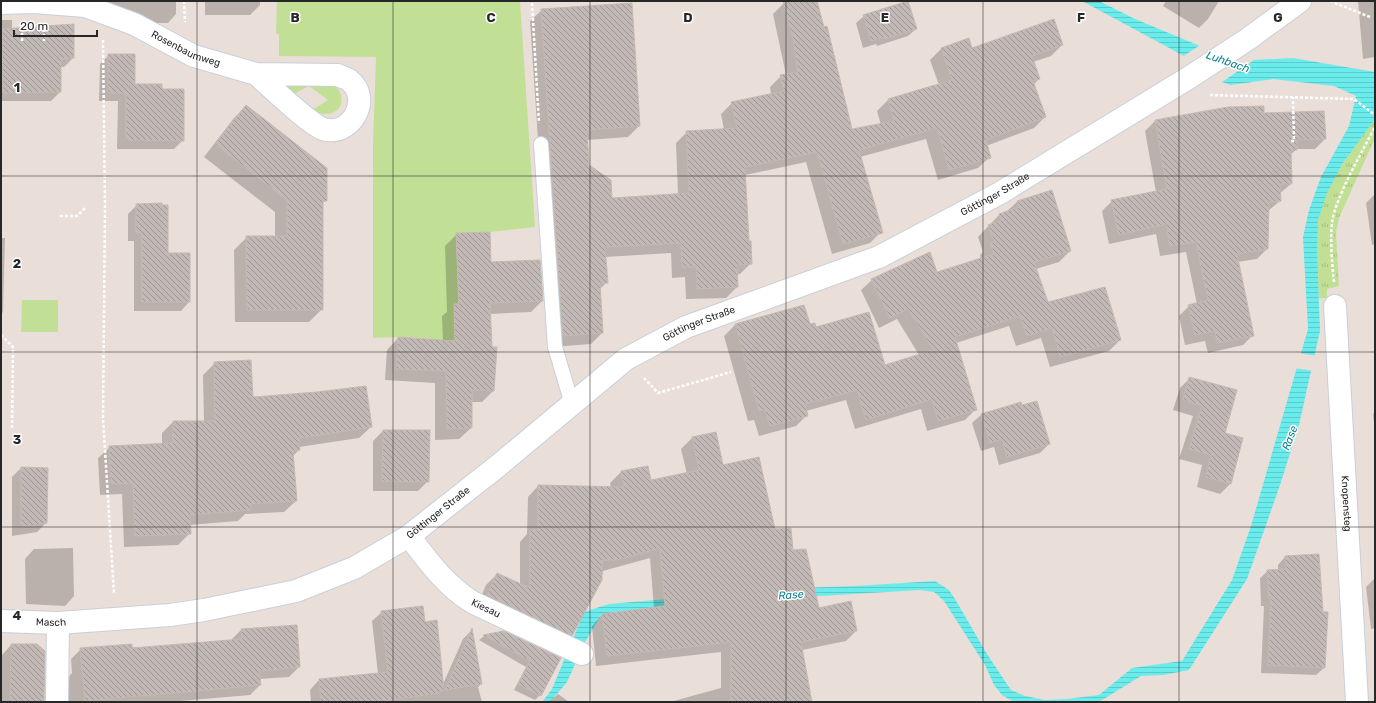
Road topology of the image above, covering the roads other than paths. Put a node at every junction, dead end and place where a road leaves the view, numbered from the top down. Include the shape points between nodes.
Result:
1 (1300, 1) edge
2 (1, 3) edge
3 (256, 74) dead end
4 (541, 144) road end
5 (1335, 306) road end
6 (572, 404) junction
7 (409, 536) junction
8 (109, 619) joint
9 (1, 621) edge
10 (58, 623) junction
11 (574, 650) dead end
12 (57, 702) edge
13 (1357, 702) edge

1 - 6 street, Göttinger Straße via 1190,77 1000,193 879,257 686,327 626,359
2 - 3 street, Rosenbaumweg via 56,3 103,11 134,24 194,56
4 - 6 lane via 555,347
5 - 13 street, Knopensteg
6 - 7 street, Göttinger Straße
7 - 8 street, Göttinger Straße via 354,568 296,591 204,610
7 - 11 street, Kiesau via 434,570 458,594
8 - 10 street, Masch
9 - 10 street, Masch
10 - 12 street

